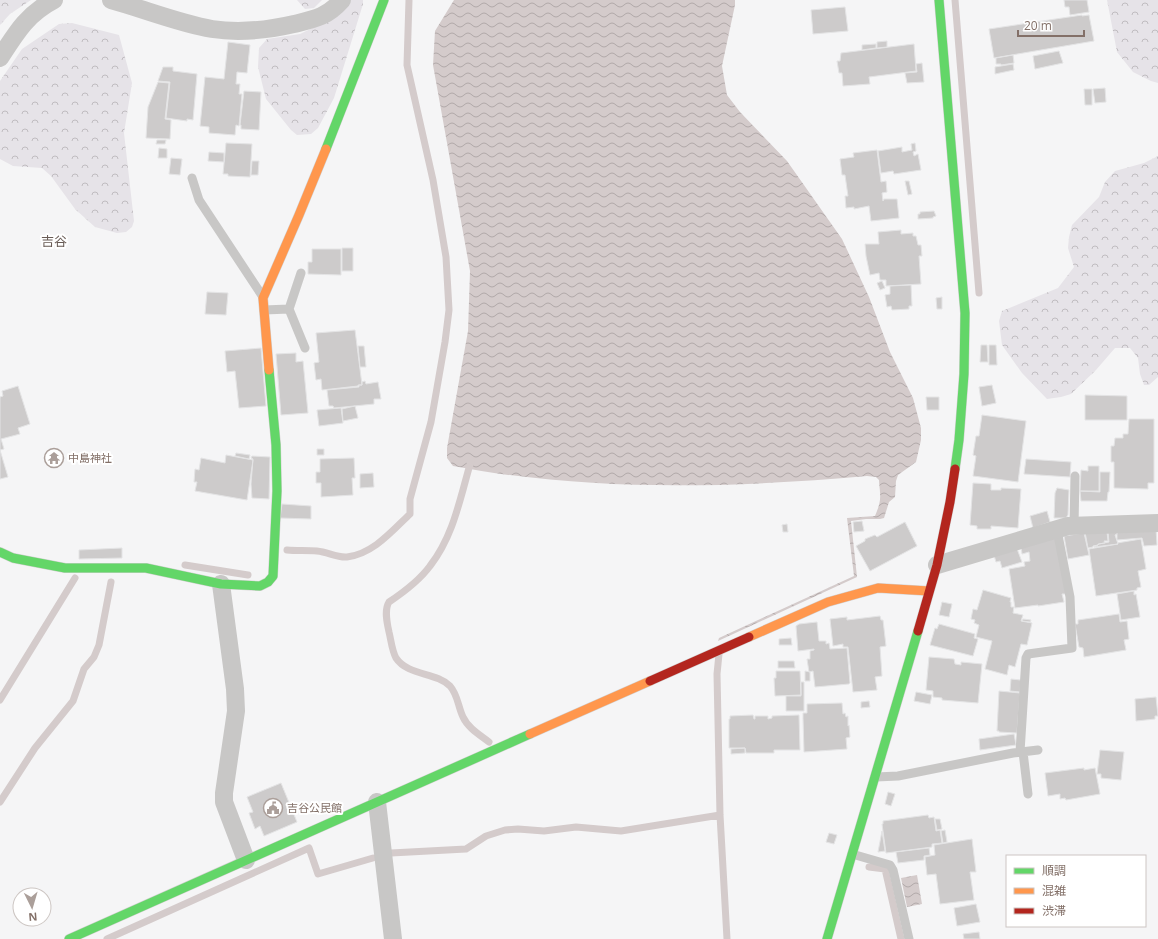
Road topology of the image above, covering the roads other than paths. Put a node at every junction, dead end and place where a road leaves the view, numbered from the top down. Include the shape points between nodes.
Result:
1 (54, 0) edge
2 (112, 0) edge
3 (342, 0) edge
4 (384, 0) edge
5 (939, 0) edge
6 (0, 58) edge
7 (192, 178) dead end
8 (301, 273) dead end
9 (264, 298) junction
10 (289, 308) junction
11 (264, 310) junction
12 (305, 348) dead end
13 (1075, 476) dead end
14 (1158, 523) edge
15 (1065, 528) junction
16 (0, 552) edge
17 (937, 565) junction
18 (221, 584) junction
19 (929, 591) junction
20 (1038, 750) dead end
21 (1021, 752) junction
22 (875, 777) junction
23 (1028, 794) dead end
24 (377, 802) junction
25 (852, 854) junction
26 (246, 860) junction
27 (69, 939) edge
28 (394, 939) edge
29 (827, 939) edge
30 (909, 939) edge

1 - 6 street via 41,6 22,25
2 - 3 street via 212,29 239,31 287,25 316,18 333,10
4 - 9 street
5 - 17 street via 965,313 964,374 958,440 950,502
7 - 9 lane via 199,200
8 - 10 lane
9 - 11 street
10 - 11 lane
10 - 12 lane
11 - 18 street via 276,445 277,491 273,576 260,586
13 - 15 lane
14 - 15 street
15 - 17 street
15 - 21 lane via 1072,648 1028,654 1026,658
16 - 18 street via 13,558 65,568 146,568
17 - 19 street
18 - 26 street via 236,711 224,802
19 - 22 street
19 - 24 street via 878,588 828,602
20 - 21 lane
21 - 22 lane via 898,776
21 - 23 lane
22 - 25 street
24 - 26 street
24 - 28 street
25 - 29 street
25 - 30 lane via 890,865
26 - 27 street

